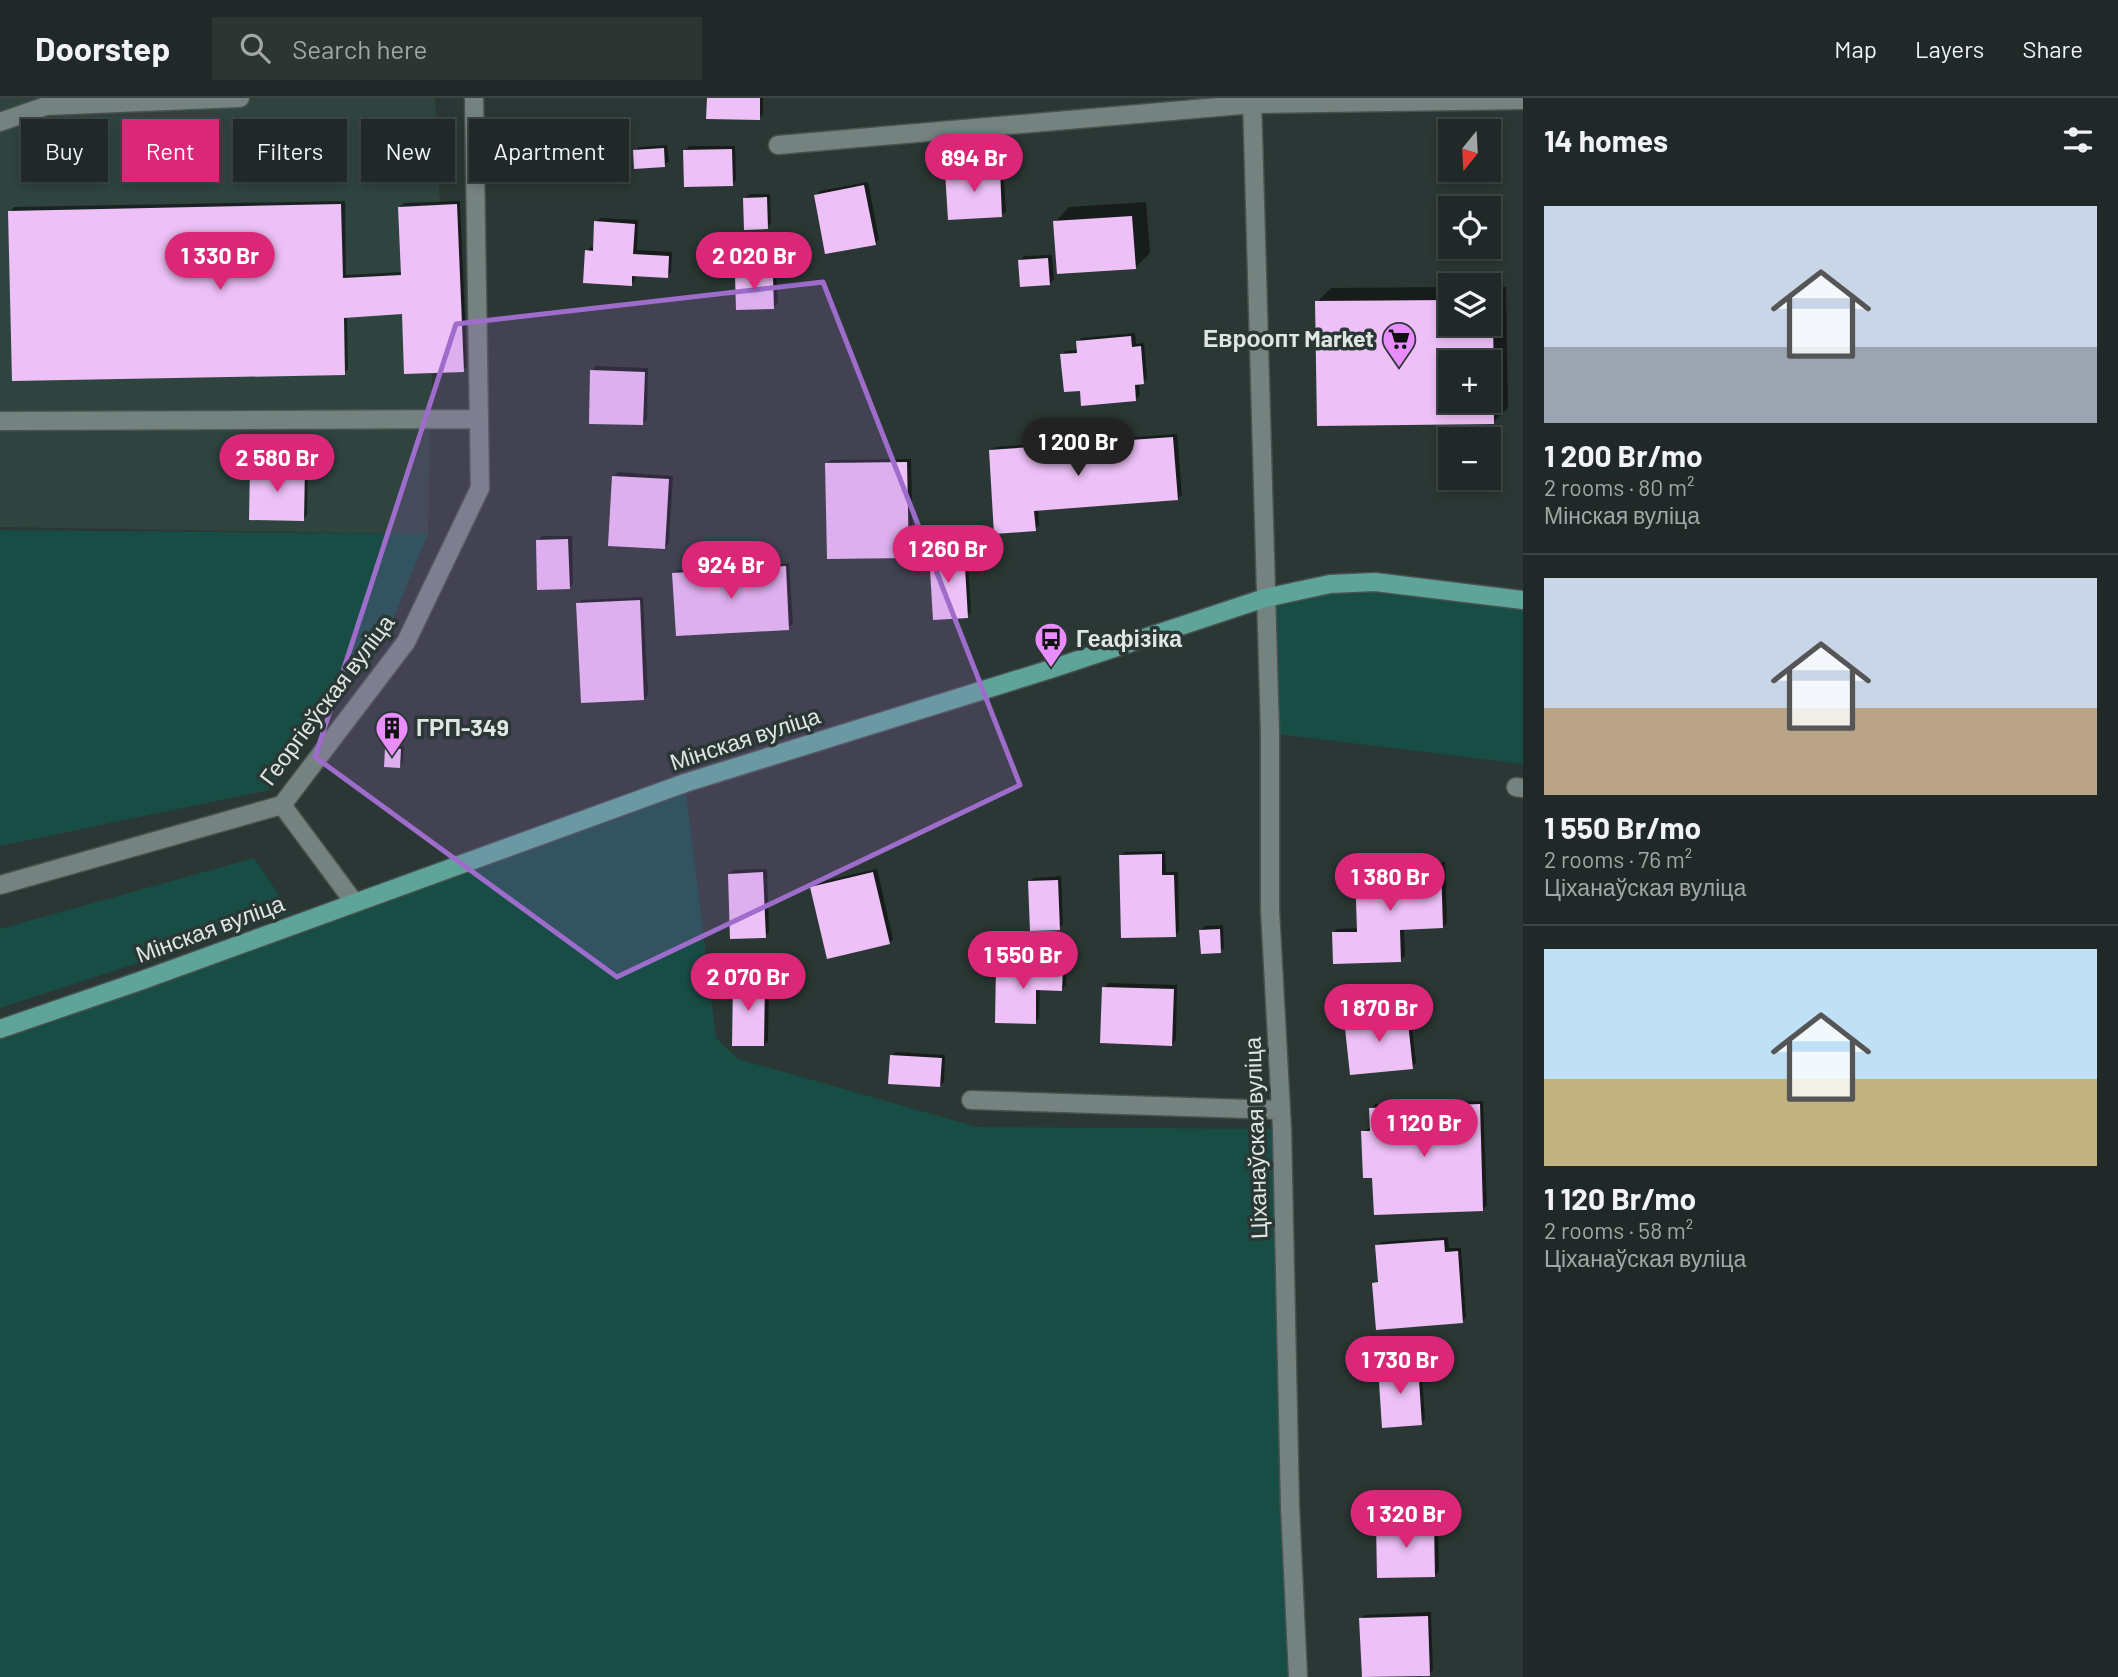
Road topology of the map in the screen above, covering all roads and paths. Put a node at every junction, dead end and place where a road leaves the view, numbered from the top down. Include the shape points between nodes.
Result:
1 (240, 98) edge
2 (474, 98) edge
3 (1523, 100) edge
4 (1253, 101) edge
5 (0, 122) edge
6 (778, 145) dead end
7 (479, 419) junction
8 (0, 421) edge
9 (1265, 598) junction
10 (1523, 600) edge
11 (282, 805) junction
12 (0, 885) edge
13 (354, 902) junction
14 (0, 1029) edge
15 (971, 1100) dead end
16 (1281, 1110) junction
17 (1298, 1677) edge

1 - 5 street via 46,106
2 - 7 street, Георгіеўская вуліца
3 - 4 street
4 - 6 street
4 - 9 street, Ціханаўская вуліца
7 - 8 street
7 - 11 street, Георгіеўская вуліца via 480,488 406,642
9 - 10 main road, Мінская вуліца via 1330,584 1376,582
9 - 13 main road, Мінская вуліца via 685,783
9 - 16 street, Ціханаўская вуліца via 1270,910
11 - 12 street, Георгіеўская вуліца
11 - 13 street
13 - 14 main road, Мінская вуліца
15 - 16 street
16 - 17 street, Ціханаўская вуліца

